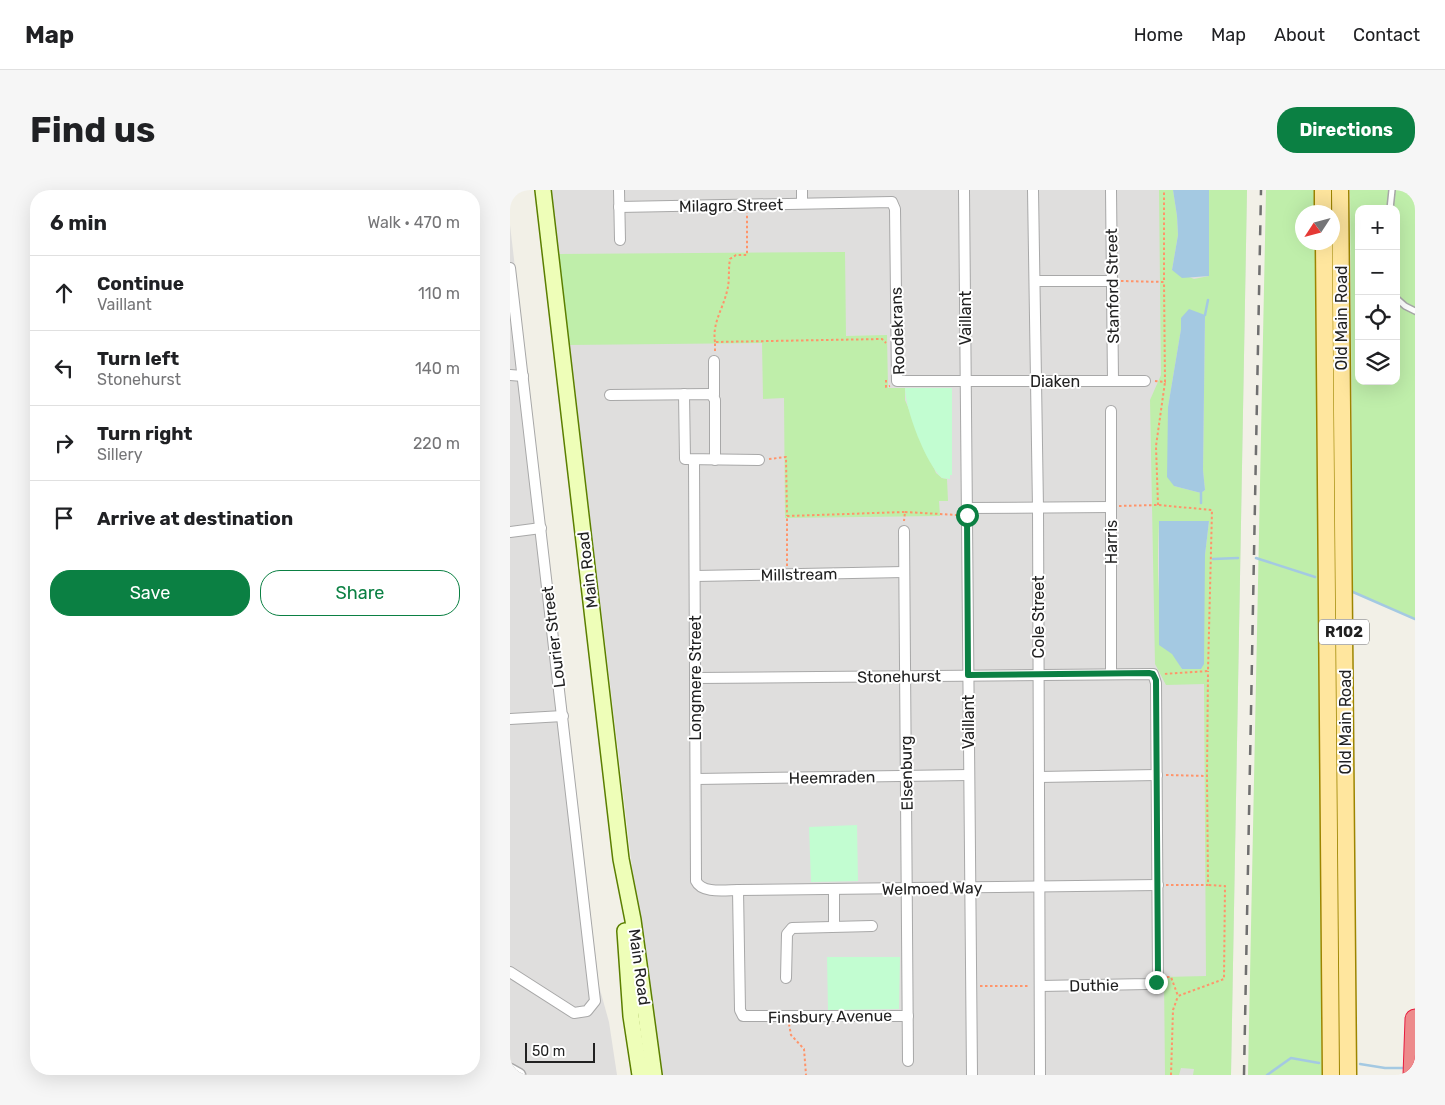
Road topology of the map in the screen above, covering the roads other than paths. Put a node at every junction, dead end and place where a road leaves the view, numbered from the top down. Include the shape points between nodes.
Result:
1 (533, 190) edge
2 (543, 190) edge
3 (619, 190) edge
4 (802, 190) edge
5 (964, 190) edge
6 (1033, 190) edge
7 (1111, 190) edge
8 (1323, 190) edge
9 (1340, 190) edge
10 (1392, 190) edge
11 (802, 204) junction
12 (1323, 205) edge
13 (1390, 205) edge
14 (619, 207) junction
15 (895, 212) joint
16 (620, 240) dead end
17 (1324, 250) edge
18 (510, 268) edge
19 (553, 280) junction
20 (1035, 280) junction
21 (1112, 280) junction
22 (1400, 302) edge
23 (1415, 311) edge
24 (714, 361) road end
25 (510, 375) edge
26 (523, 376) junction
27 (1035, 381) junction
28 (1113, 381) junction
29 (1145, 381) road end
30 (965, 382) junction
31 (684, 394) junction
32 (610, 395) dead end
33 (714, 395) junction
34 (1111, 411) dead end
35 (715, 460) junction
36 (758, 460) road end
37 (694, 461) junction
38 (1111, 507) junction
39 (1038, 508) junction
40 (967, 512) junction
41 (541, 528) junction
42 (904, 531) road end
43 (510, 532) edge
44 (904, 572) junction
45 (694, 576) junction
46 (1038, 674) junction
47 (1111, 674) junction
48 (968, 675) junction
49 (905, 676) junction
50 (695, 678) junction
51 (563, 716) junction
52 (510, 719) edge
53 (969, 775) junction
54 (1157, 775) junction
55 (906, 776) junction
56 (1039, 777) junction
57 (696, 780) junction
58 (621, 859) junction
59 (1158, 885) junction
60 (1040, 887) junction
61 (907, 888) junction
62 (969, 888) junction
63 (706, 889) joint
64 (834, 889) junction
65 (738, 890) junction
66 (834, 926) junction
67 (872, 926) dead end
68 (510, 972) edge
69 (786, 978) dead end
70 (1040, 986) junction
71 (908, 1016) junction
72 (1415, 1019) edge
73 (908, 1061) dead end
74 (510, 1070) edge
75 (519, 1075) edge
76 (640, 1075) edge
77 (654, 1075) edge
78 (972, 1075) edge
79 (1040, 1075) edge
80 (1330, 1075) edge
81 (1348, 1075) edge
82 (1413, 1075) edge

1 - 19 main road, Main Road
2 - 19 main road, Main Road
3 - 14 street
4 - 11 street
5 - 30 street, Vaillant
6 - 20 street, Cole Street
7 - 21 street, Stanford Street
8 - 12 main road
9 - 81 main road, Old Main Road / R102
10 - 13 lane
11 - 14 street, Milagro Street
11 - 15 street, Milagro Street via 890,202 895,205
14 - 16 street
15 - 30 street, Roodekrans via 897,381
17 - 80 main road, Old Main Road / R102
18 - 26 street, Lourier Street
19 - 58 main road, Main Road
20 - 21 street
20 - 27 street, Cole Street
21 - 28 street, Stanford Street
22 - 23 lane
24 - 33 street
25 - 26 street
26 - 41 street, Lourier Street
27 - 28 street, Diaken
27 - 30 street, Diaken
27 - 39 street, Cole Street
28 - 29 street, Diaken
30 - 40 street, Vaillant
31 - 32 street
31 - 33 street
31 - 37 street, Longmere Street via 684,456
33 - 35 street
34 - 38 street, Harris
35 - 36 street
35 - 37 street
37 - 45 street, Longmere Street
38 - 39 street
38 - 47 street, Harris
39 - 40 street
39 - 46 street, Cole Street
40 - 48 street, Vaillant
41 - 43 street
41 - 51 street, Lourier Street
42 - 44 street, Elsenburg
44 - 45 street, Millstream
44 - 49 street, Elsenburg
45 - 50 street, Longmere Street
46 - 47 street, Stonehurst
46 - 48 street, Stonehurst
46 - 56 street, Cole Street
47 - 54 street, Stonehurst via 1155,678
48 - 49 street, Stonehurst
48 - 53 street, Vaillant
49 - 50 street, Stonehurst
49 - 55 street, Elsenburg
50 - 57 street, Longmere Street
51 - 52 street
51 - 68 street, Lourier Street via 596,997 593,1005 583,1013 570,1012
53 - 55 street, Heemraden
53 - 62 street, Vaillant
54 - 56 street
54 - 59 street
55 - 57 street, Heemraden
55 - 61 street, Elsenburg
56 - 60 street, Cole Street
57 - 63 street, Longmere Street via 696,881
58 - 76 main road, Main Road via 628,983
58 - 77 main road, Main Road via 634,920
59 - 60 street, Welmoed Way
59 - 70 street, Duthie via 1156,982
60 - 62 street, Welmoed Way
60 - 70 street, Cole Street
61 - 62 street, Welmoed Way
61 - 64 street, Welmoed Way
61 - 71 street, Elsenburg
62 - 78 street, Vaillant
63 - 65 street, Welmoed Way
64 - 65 street, Welmoed Way
64 - 66 street
65 - 71 street, Finsbury Avenue via 740,1010 744,1016
66 - 67 street
66 - 69 street via 794,927 790,930 787,934
70 - 79 street, Cole Street
71 - 73 street, Elsenburg
72 - 82 highway
74 - 75 street

